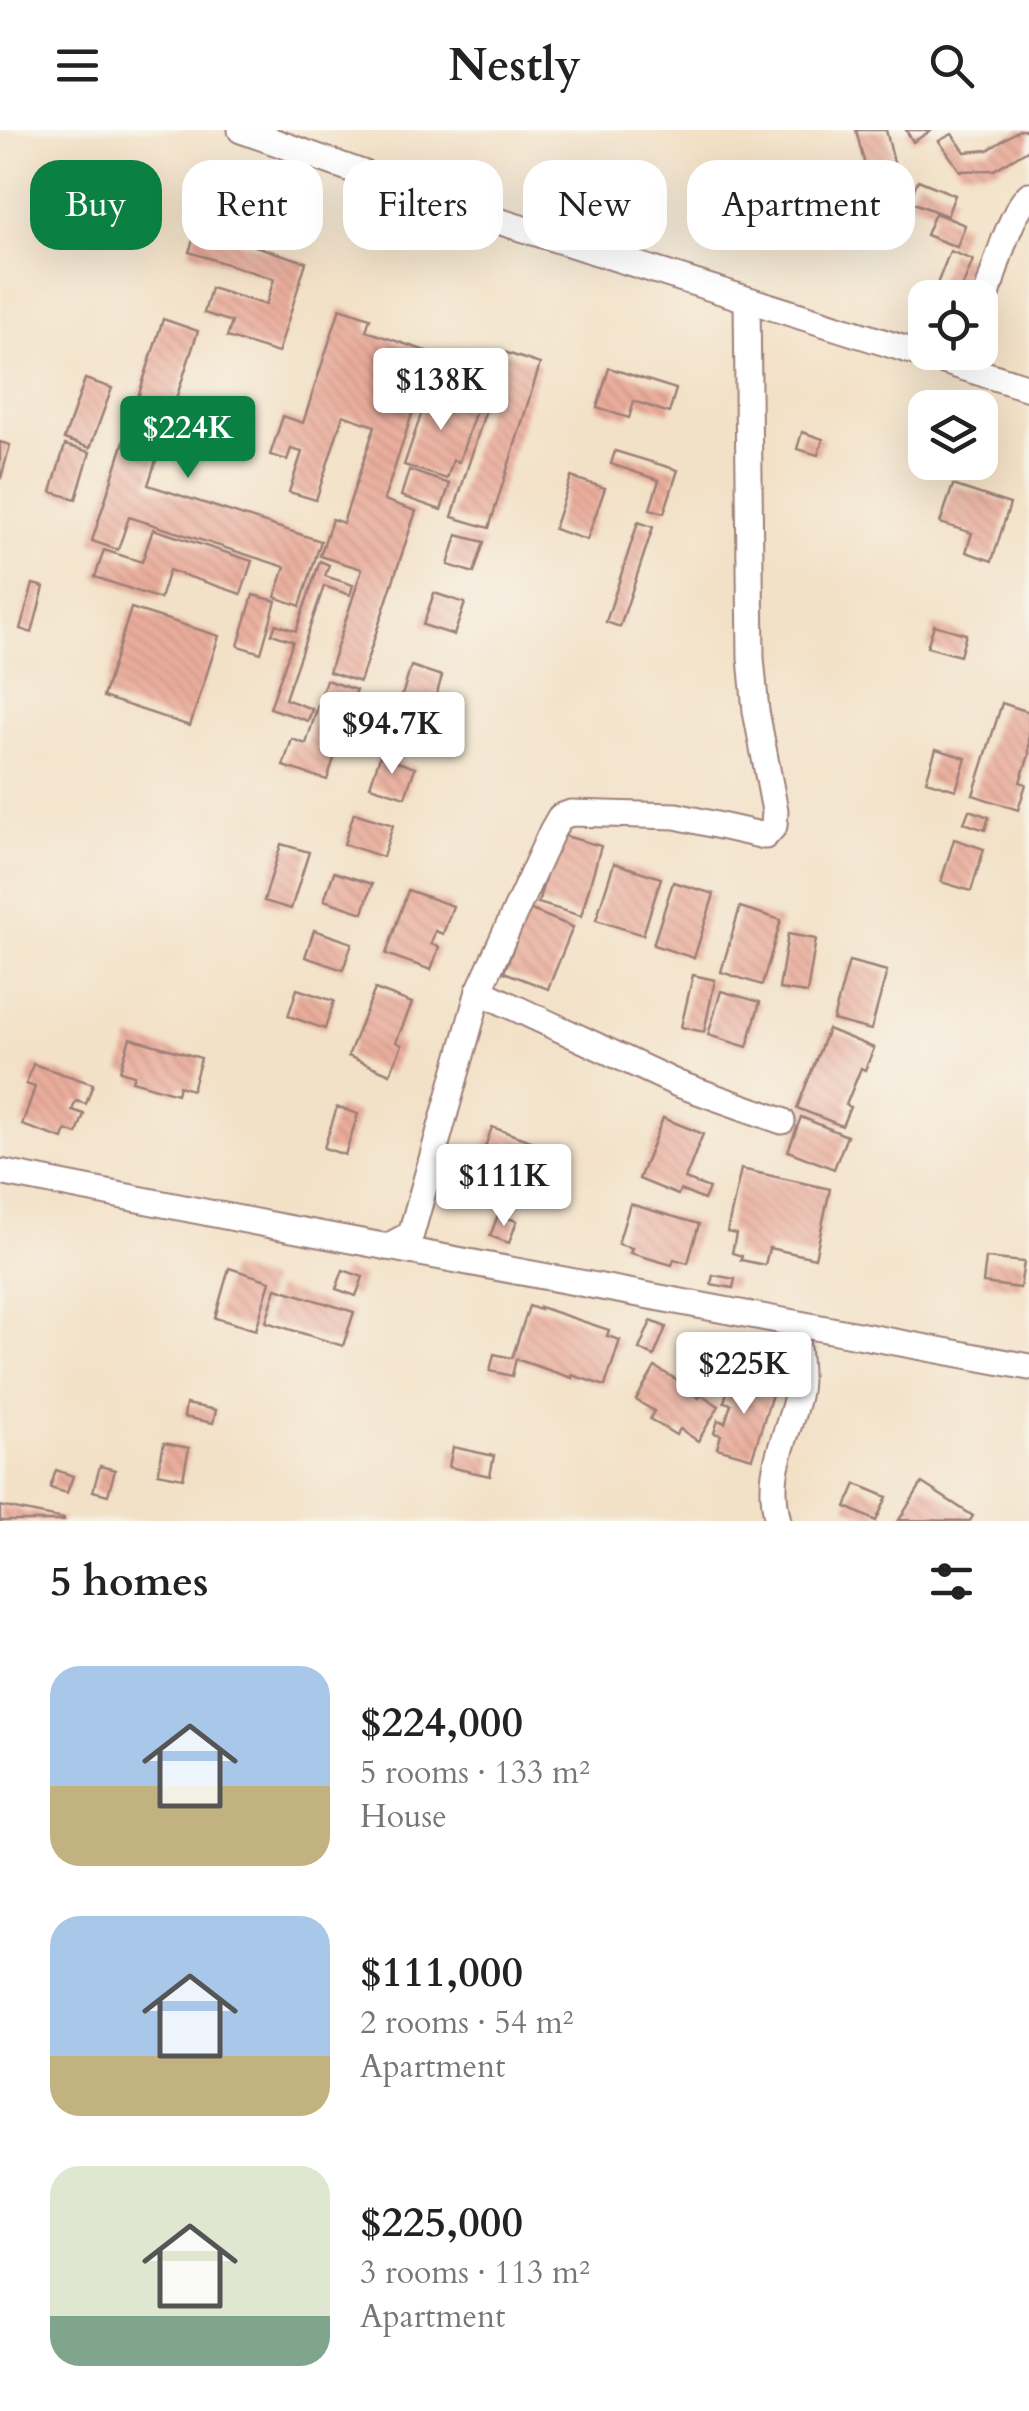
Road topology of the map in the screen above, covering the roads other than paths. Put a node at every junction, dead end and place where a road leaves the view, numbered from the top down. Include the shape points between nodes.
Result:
1 (241, 130) edge
2 (1029, 195) edge
3 (991, 280) edge
4 (747, 300) junction
5 (908, 344) edge
6 (990, 370) edge
7 (1029, 388) edge
8 (479, 991) junction
9 (782, 1122) dead end
10 (0, 1172) edge
11 (387, 1247) junction
12 (795, 1324) junction
13 (1029, 1367) edge
14 (778, 1521) edge

1 - 4 street
2 - 3 street
4 - 5 street
4 - 8 street via 750,658 774,826 765,836 676,816 560,817
6 - 7 street
8 - 9 street via 678,1084
8 - 11 street via 411,1234
10 - 11 street
11 - 12 street
12 - 13 street
12 - 14 street via 798,1392 772,1490

